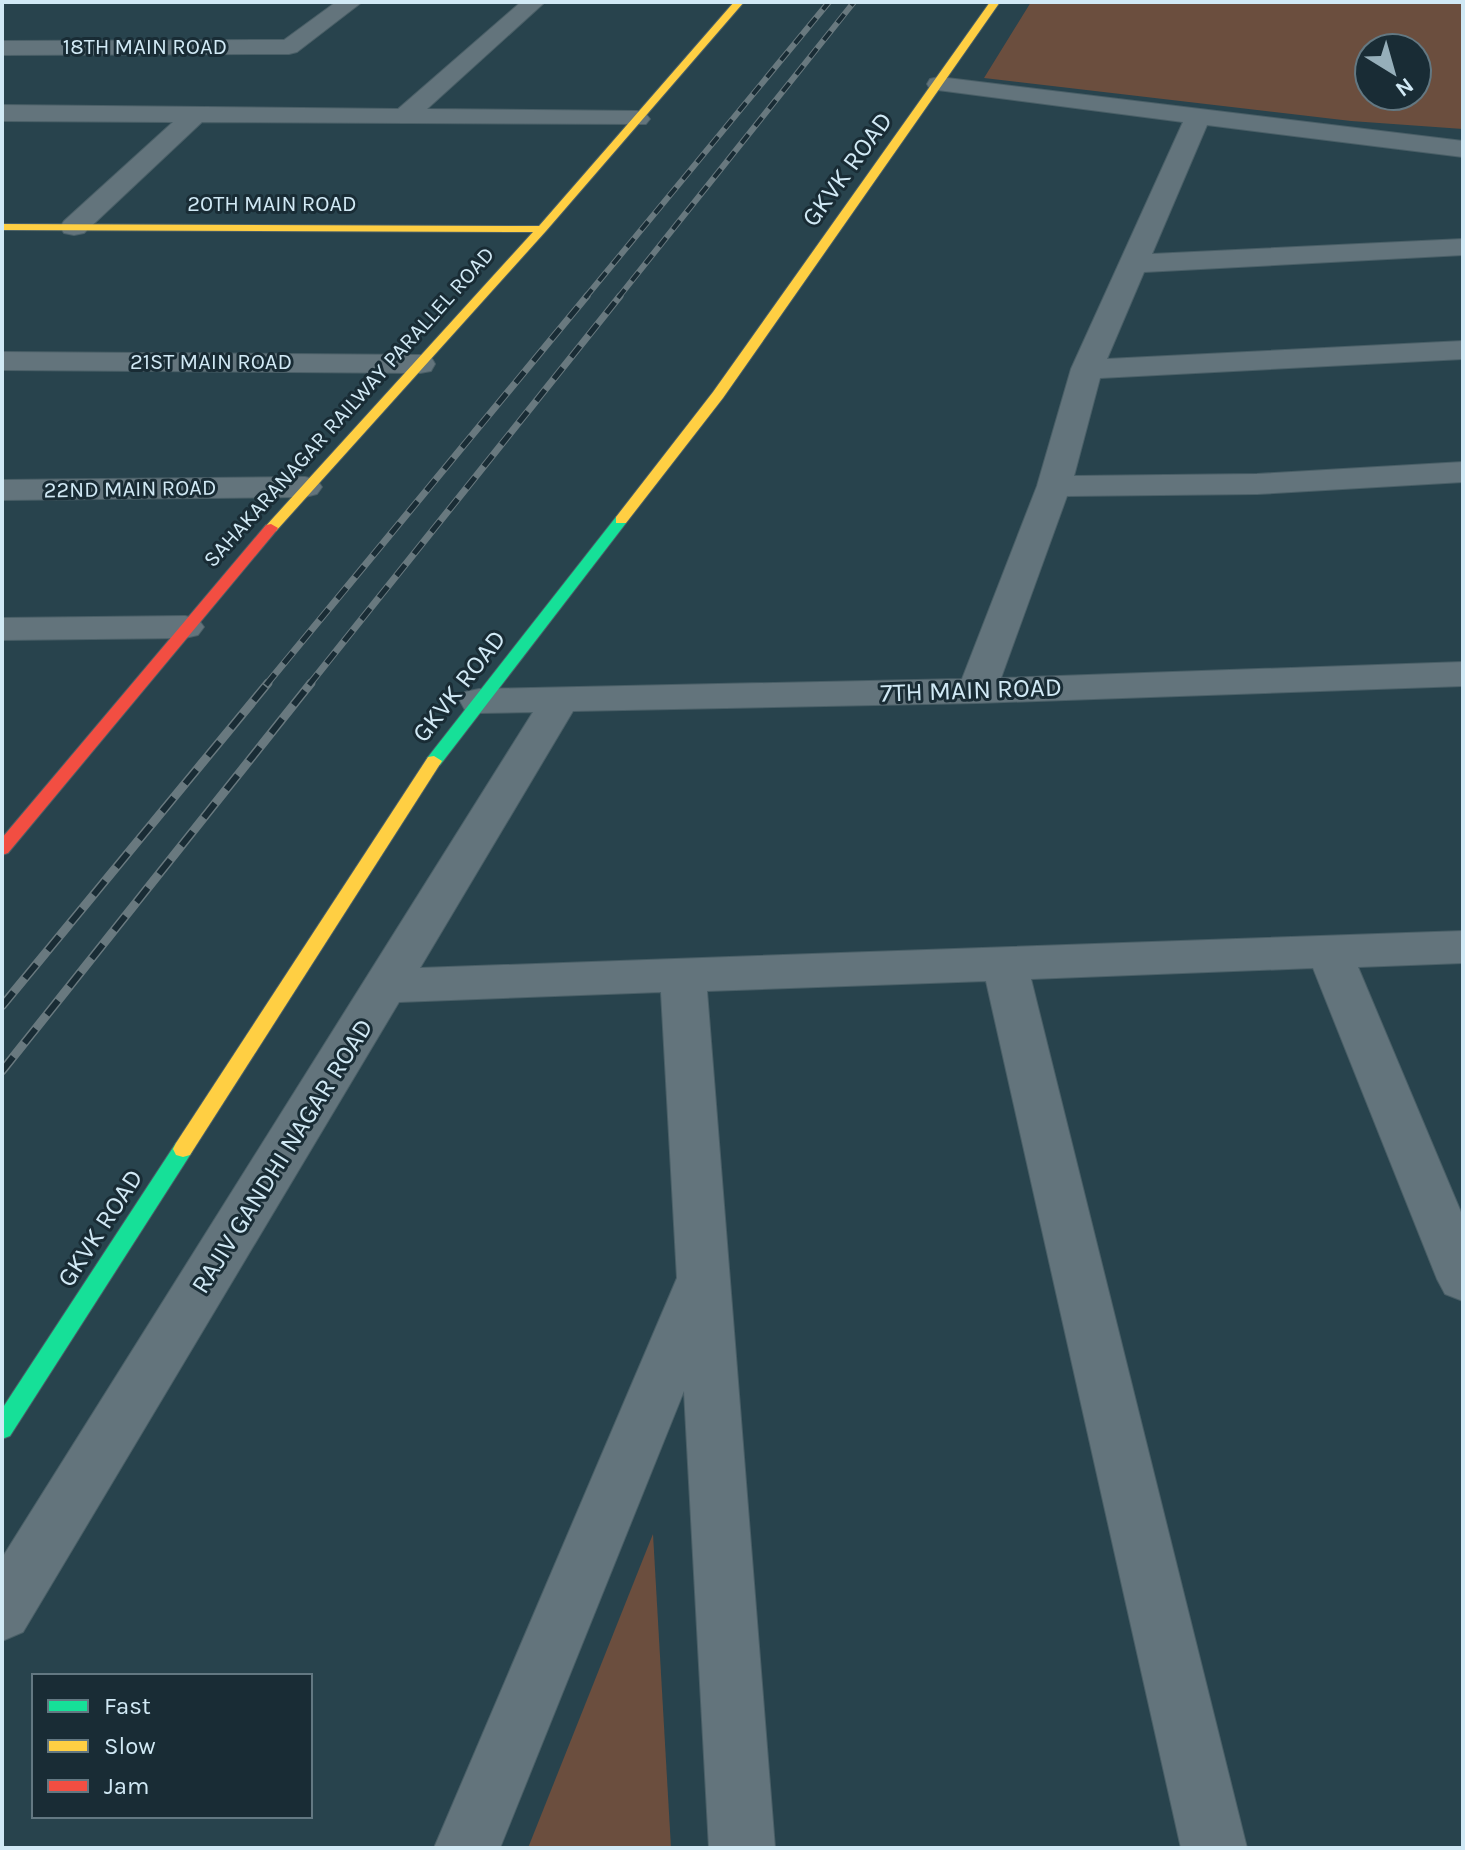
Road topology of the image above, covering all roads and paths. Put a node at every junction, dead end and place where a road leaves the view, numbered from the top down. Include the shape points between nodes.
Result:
1 (351, 2) edge
2 (534, 2) edge
3 (739, 2) edge
4 (995, 2) edge
5 (2, 48) edge
6 (939, 84) junction
7 (2, 113) edge
8 (198, 113) junction
9 (406, 115) junction
10 (1198, 117) junction
11 (637, 119) junction
12 (1463, 149) edge
13 (2, 227) edge
14 (74, 227) junction
15 (542, 229) junction
16 (1463, 247) edge
17 (1133, 264) junction
18 (1463, 350) edge
19 (2, 361) edge
20 (420, 364) junction
21 (1087, 369) junction
22 (1463, 472) edge
23 (1054, 486) junction
24 (305, 487) junction
25 (2, 490) edge
26 (185, 627) junction
27 (2, 629) edge
28 (1463, 674) edge
29 (977, 691) junction
30 (561, 699) junction
31 (479, 701) junction
32 (2, 849) edge
33 (1463, 947) edge
34 (1329, 952) junction
35 (1005, 964) junction
36 (683, 976) junction
37 (388, 986) junction
38 (704, 1276) junction
39 (1463, 1279) edge
40 (2, 1429) edge
41 (2, 1612) edge
42 (467, 1848) edge
43 (742, 1848) edge
44 (1214, 1848) edge

1 - 5 street, 18TH MAIN ROAD via 289,47
2 - 9 street
3 - 11 street, SAHAKARANAGAR RAILWAY PARALLEL ROAD
4 - 6 street, GKVK ROAD
6 - 10 street
6 - 31 street, GKVK ROAD via 718,395
7 - 8 street
8 - 9 street
8 - 14 street
9 - 11 street
10 - 12 street
10 - 17 street
11 - 15 street, SAHAKARANAGAR RAILWAY PARALLEL ROAD
13 - 14 street, 20TH MAIN ROAD
14 - 15 street, 20TH MAIN ROAD
15 - 20 street, SAHAKARANAGAR RAILWAY PARALLEL ROAD
16 - 17 street
17 - 21 street
18 - 21 street
19 - 20 street, 21ST MAIN ROAD
20 - 24 street, SAHAKARANAGAR RAILWAY PARALLEL ROAD
21 - 23 street
22 - 23 street via 1257,484
23 - 29 street
24 - 25 street, 22ND MAIN ROAD
24 - 26 street, SAHAKARANAGAR RAILWAY PARALLEL ROAD
26 - 27 street
26 - 32 street, SAHAKARANAGAR RAILWAY PARALLEL ROAD
28 - 29 street, 7TH MAIN ROAD
29 - 30 street, 7TH MAIN ROAD
30 - 31 street, 7TH MAIN ROAD
30 - 37 street, RAJIV GANDHI NAGAR ROAD
31 - 40 street, GKVK ROAD via 435,759
33 - 34 street
34 - 35 street
34 - 39 street
35 - 36 street
35 - 44 street
36 - 37 street
36 - 38 street
37 - 41 street, RAJIV GANDHI NAGAR ROAD
38 - 42 street
38 - 43 street

